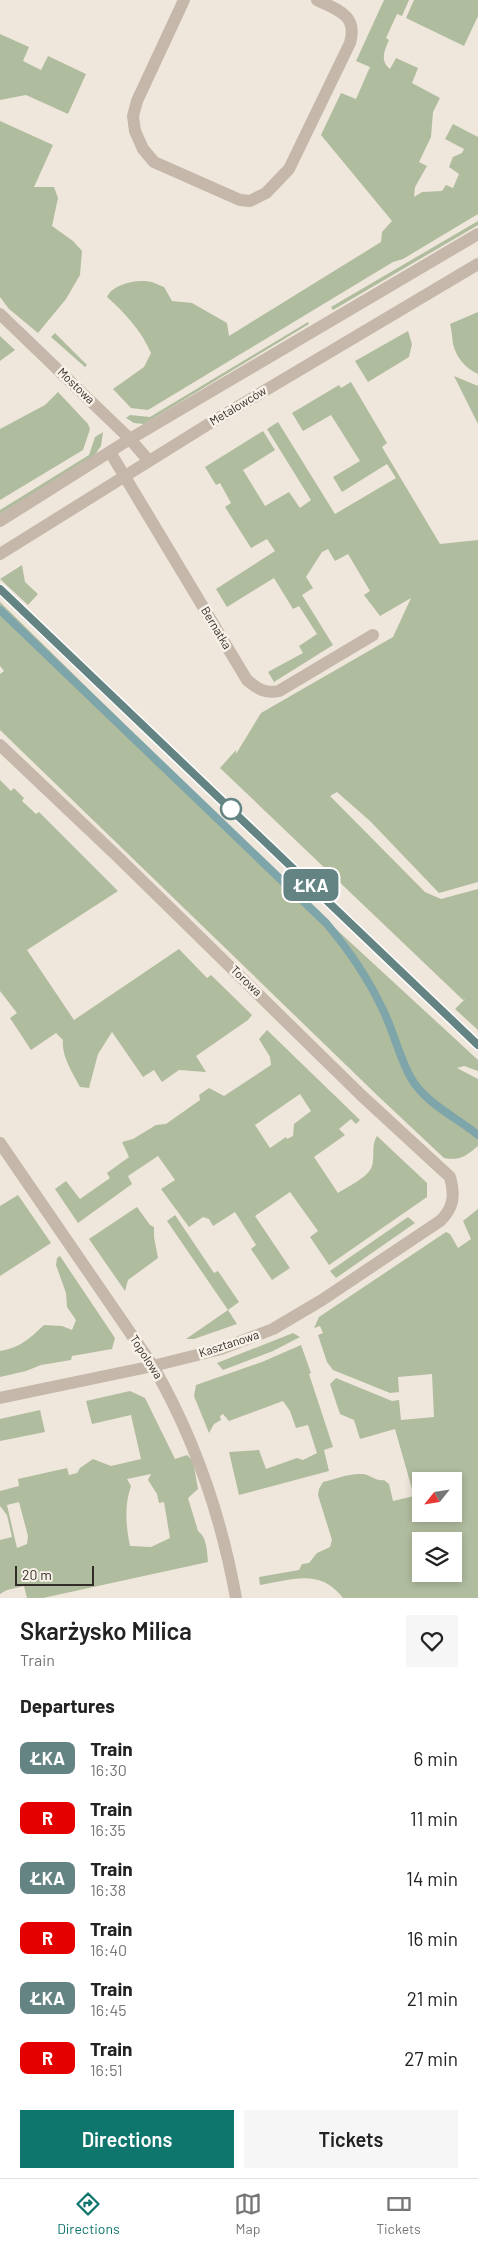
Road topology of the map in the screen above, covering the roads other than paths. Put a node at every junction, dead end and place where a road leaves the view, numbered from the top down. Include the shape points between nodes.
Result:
1 (184, 0) edge
2 (317, 0) edge
3 (478, 234) edge
4 (478, 264) edge
5 (0, 314) edge
6 (130, 439) junction
7 (110, 452) junction
8 (149, 461) junction
9 (125, 476) junction
10 (0, 521) edge
11 (0, 554) edge
12 (373, 635) dead end
13 (0, 745) edge
14 (0, 1142) edge
15 (432, 1226) joint
16 (153, 1366) junction
17 (0, 1398) edge
18 (236, 1598) edge

1 - 2 street via 137,101 133,116 135,131 143,149 154,162 240,200 250,201 273,188 289,170 354,32 349,18
3 - 6 street, Metalowców
4 - 8 street, Metalowców
5 - 6 street, Mostowa
6 - 7 street, Metalowców
6 - 8 street, Mostowa
7 - 9 street, Bernatka
7 - 10 street, Metalowców
8 - 9 street, Metalowców
9 - 11 street, Metalowców
9 - 12 street, Bernatka via 247,680 257,688 268,693 279,691
13 - 15 street, Torowa via 450,1177 453,1202 447,1215
14 - 16 street, Topolowa
15 - 16 street, Kasztanowa via 273,1330 221,1349
16 - 17 street, Kasztanowa
16 - 18 street, Topolowa via 195,1448 212,1495

